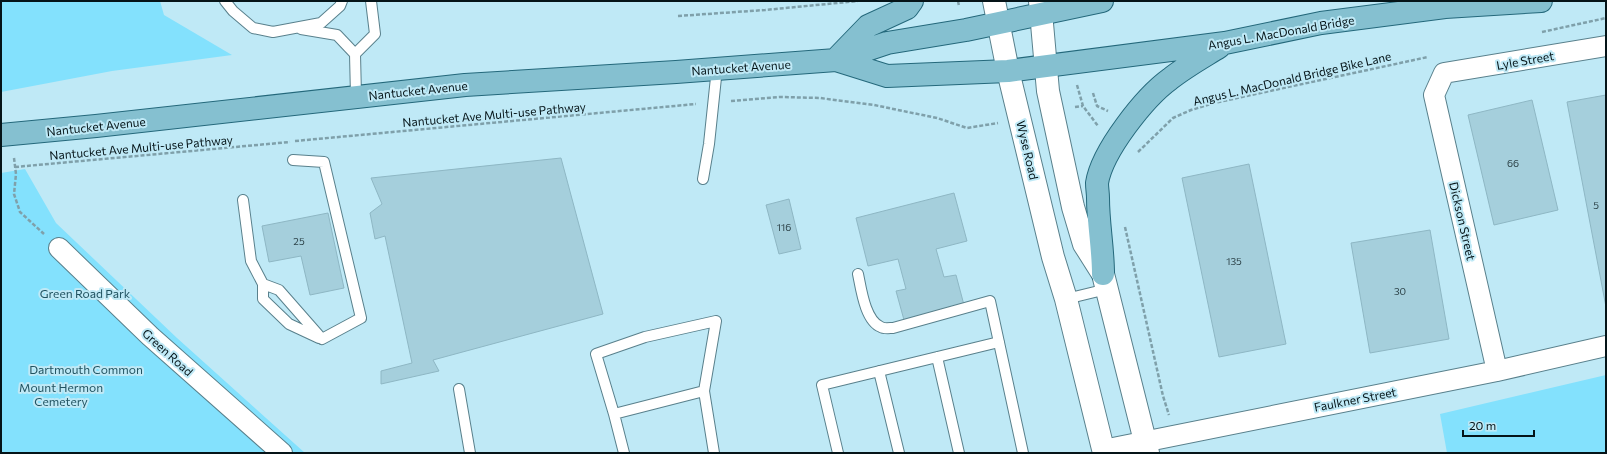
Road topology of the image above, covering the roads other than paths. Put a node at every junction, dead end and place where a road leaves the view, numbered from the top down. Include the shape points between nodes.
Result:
1 (225, 1) edge
2 (342, 1) edge
3 (371, 1) edge
4 (912, 1) edge
5 (994, 1) edge
6 (1102, 1) edge
7 (1541, 1) edge
8 (1041, 7) edge
9 (998, 23) junction
10 (294, 28) junction
11 (1225, 44) junction
12 (1606, 46) edge
13 (355, 54) junction
14 (836, 60) junction
15 (1046, 66) junction
16 (717, 68) junction
17 (1008, 71) junction
18 (1444, 73) joint
19 (356, 96) junction
20 (1, 135) edge
21 (293, 160) dead end
22 (703, 180) dead end
23 (243, 200) dead end
24 (59, 248) road end
25 (858, 274) dead end
26 (1105, 282) junction
27 (263, 284) junction
28 (1066, 299) junction
29 (322, 339) junction
30 (999, 342) junction
31 (1606, 346) edge
32 (937, 357) junction
33 (879, 371) junction
34 (1497, 371) junction
35 (460, 389) dead end
36 (704, 391) junction
37 (614, 414) junction
38 (1147, 447) edge
39 (1103, 451) edge
40 (282, 453) edge
41 (470, 453) edge
42 (624, 453) edge
43 (714, 453) edge
44 (838, 453) edge
45 (899, 453) edge
46 (959, 453) edge
47 (1023, 453) edge

1 - 10 lane via 253,28 273,32
2 - 10 lane via 340,6 320,23
3 - 13 lane via 375,34
4 - 14 main road via 907,8 868,26
5 - 9 main road, Wyse Road
6 - 8 main road
7 - 11 main road, Angus L. MacDonald Bridge via 1445,7 1321,23
8 - 9 main road, Nantucket Avenue
8 - 15 main road
9 - 14 main road, Nantucket Avenue via 887,43
9 - 17 main road, Wyse Road
10 - 13 lane via 337,35
11 - 15 main road, Angus L. MacDonald Bridge
11 - 26 main road via 1169,79 1141,107 1106,157 1097,182 1098,221
12 - 18 street, Lyle Street
13 - 19 lane
14 - 16 main road, Nantucket Avenue
14 - 17 main road, Nantucket Avenue via 887,76
15 - 17 main road, Nantucket Avenue
15 - 26 main road via 1052,112 1073,206 1084,244
16 - 19 main road, Nantucket Avenue via 465,85
16 - 22 lane
17 - 28 main road, Wyse Road via 1053,257
18 - 34 street, Dickson Street via 1434,95
19 - 20 main road, Nantucket Avenue
21 - 29 lane via 324,162 361,318
23 - 27 lane via 251,261
24 - 40 street, Green Road via 150,336
25 - 30 lane via 866,308 872,320 881,328 893,328 990,301
26 - 28 lane
26 - 38 main road
27 - 29 lane via 279,290
27 - 29 lane via 263,299 289,324
28 - 39 main road, Wyse Road
30 - 32 lane
30 - 47 lane
31 - 34 street, Faulkner Street
32 - 33 lane
32 - 46 lane
33 - 44 lane via 822,384
33 - 45 lane
34 - 38 street, Faulkner Street via 1176,434
35 - 41 lane
36 - 37 lane
36 - 37 lane via 716,321 645,337 596,354
36 - 43 lane
37 - 42 lane
38 - 39 street, Faulkner Street

